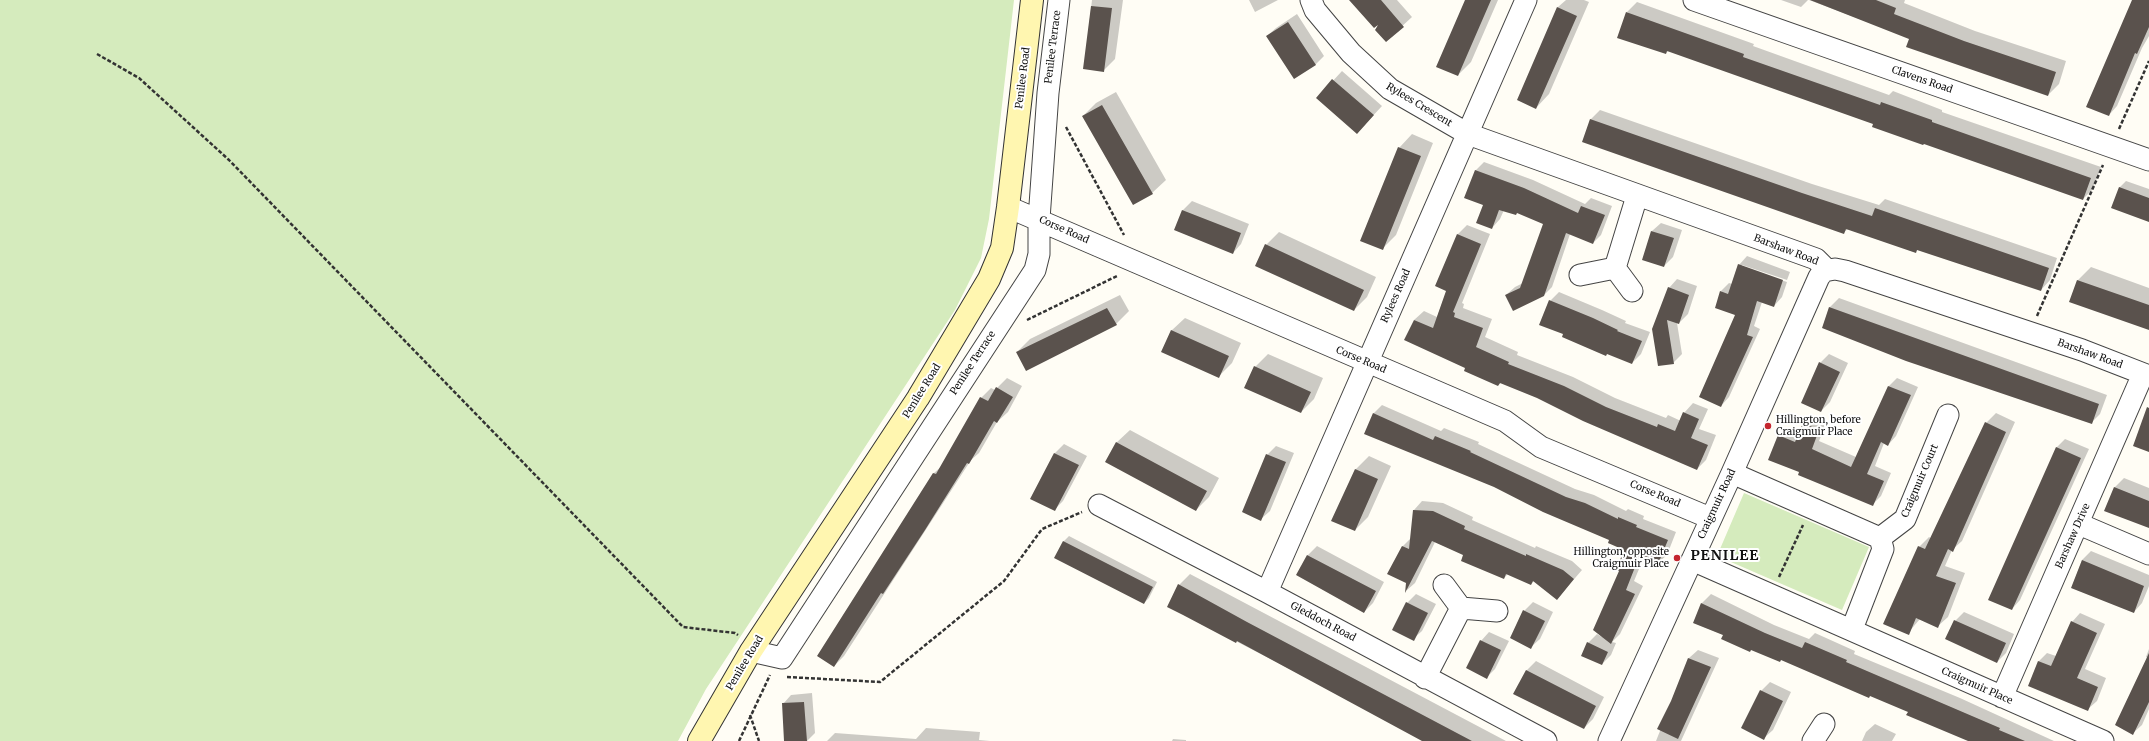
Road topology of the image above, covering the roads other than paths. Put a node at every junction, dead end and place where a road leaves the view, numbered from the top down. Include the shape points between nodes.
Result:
1 (1032, 0) edge
2 (1059, 0) edge
3 (1311, 0) edge
4 (1526, 0) edge
5 (1694, 0) edge
6 (1468, 134) junction
7 (2149, 160) edge
8 (1637, 196) junction
9 (1008, 207) junction
10 (1039, 219) junction
11 (1615, 268) junction
12 (1827, 270) junction
13 (1580, 274) dead end
14 (1632, 291) dead end
15 (1366, 362) junction
16 (2146, 375) edge
17 (1948, 415) dead end
18 (1732, 473) junction
19 (1099, 505) road end
20 (1710, 518) junction
21 (2079, 524) junction
22 (1880, 538) junction
23 (2149, 554) edge
24 (1692, 560) junction
25 (1444, 585) dead end
26 (1267, 592) junction
27 (1461, 608) junction
28 (1497, 611) dead end
29 (1852, 630) junction
30 (751, 651) junction
31 (1426, 678) junction
32 (2002, 697) junction
33 (699, 741) edge
34 (1546, 741) edge
35 (1609, 741) edge
36 (2103, 741) edge

1 - 9 street, Penilee Road
2 - 10 street, Penilee Terrace via 1048,93
3 - 6 street, Rylees Crescent via 1315,10 1350,54 1390,89
4 - 6 street, Rylees Road
5 - 7 street, Clavens Road
6 - 8 street, Barshaw Road
6 - 15 street, Rylees Road
8 - 11 street
8 - 12 street, Barshaw Road via 1816,259
9 - 10 street, Corse Road
9 - 30 street, Penilee Road via 1002,248 990,279 971,312 918,398
10 - 15 street, Corse Road
10 - 30 street, Penilee Terrace via 1039,254 1035,270 781,671
11 - 13 street
11 - 14 street
12 - 16 street, Barshaw Road via 1845,271
12 - 18 street, Craigmuir Road via 1819,277
15 - 20 street, Corse Road via 1504,421 1541,447
15 - 26 street, Rylees Road
16 - 21 street, Barshaw Drive
17 - 22 street, Craigmuir Court via 1905,519
18 - 20 street, Craigmuir Road
18 - 22 street
19 - 26 street, Gleddoch Road
20 - 24 street, Craigmuir Road
21 - 23 street
21 - 32 street, Barshaw Drive
22 - 29 street via 1883,548
24 - 29 street, Craigmuir Place
24 - 35 street, Craigmuir Road
25 - 27 street
26 - 31 street, Gleddoch Road
27 - 28 street
27 - 31 street
29 - 32 street, Craigmuir Place
30 - 33 street, Penilee Road
31 - 34 street, Gleddoch Road
32 - 36 street, Craigmuir Place

